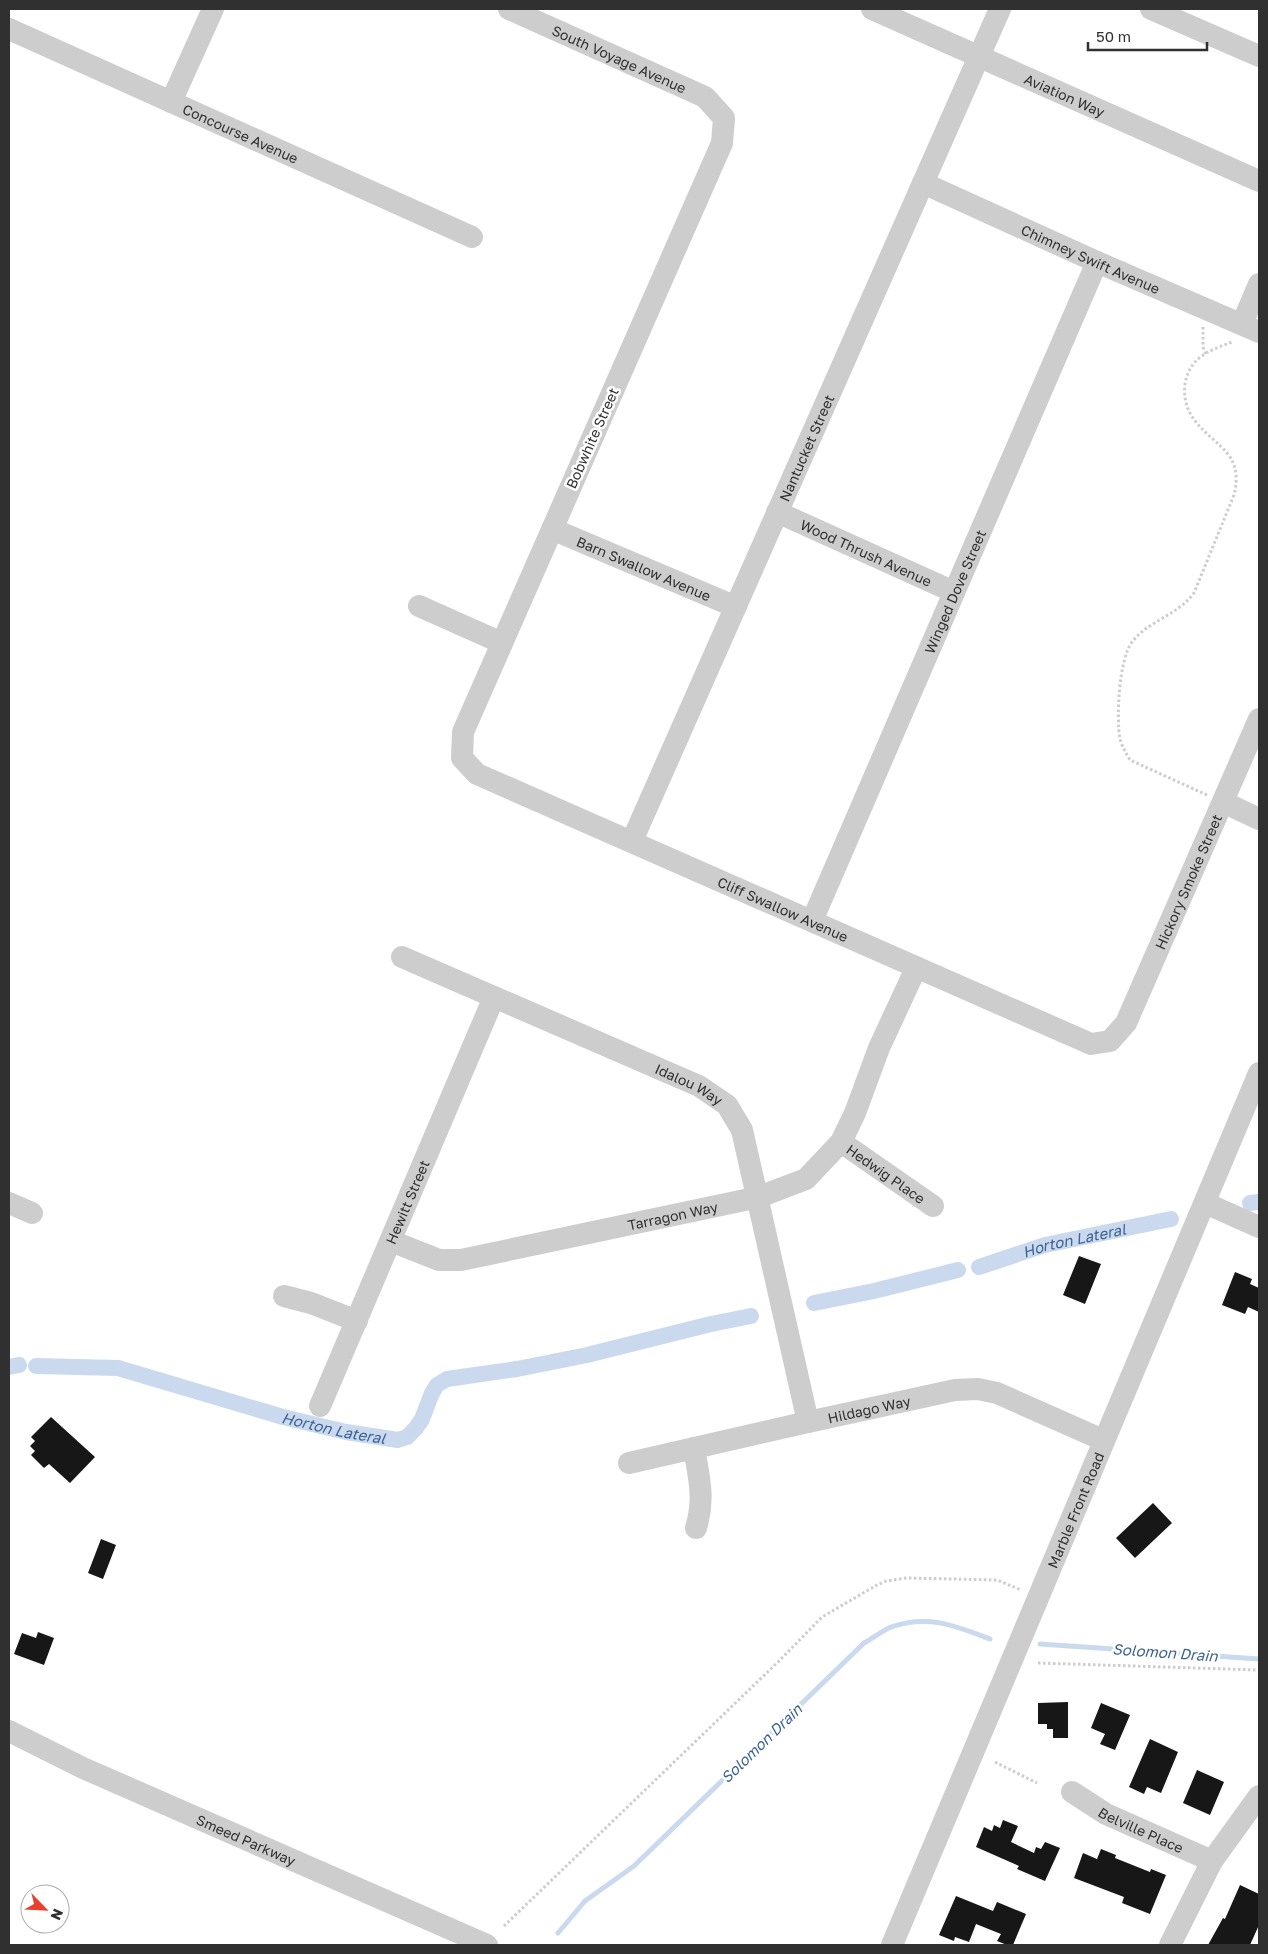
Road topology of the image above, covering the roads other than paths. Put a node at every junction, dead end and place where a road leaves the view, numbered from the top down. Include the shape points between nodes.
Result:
1 (212, 9) edge
2 (509, 9) edge
3 (872, 9) edge
4 (1000, 9) edge
5 (1151, 9) edge
6 (1195, 18) edge
7 (9, 29) edge
8 (979, 55) junction
9 (1259, 56) edge
10 (172, 102) junction
11 (724, 118) joint
12 (1259, 181) edge
13 (923, 183) junction
14 (472, 237) dead end
15 (1097, 262) junction
16 (1259, 284) edge
17 (1244, 333) edge
18 (778, 512) junction
19 (552, 529) junction
20 (954, 592) junction
21 (419, 606) dead end
22 (736, 607) junction
23 (502, 643) junction
24 (1259, 719) edge
25 (462, 758) joint
26 (1217, 800) junction
27 (1259, 819) edge
28 (632, 841) junction
29 (812, 920) junction
30 (402, 957) dead end
31 (916, 968) junction
32 (494, 997) junction
33 (1110, 1041) joint
34 (1259, 1073) edge
35 (841, 1142) junction
36 (758, 1197) junction
37 (9, 1203) edge
38 (1205, 1203) junction
39 (933, 1206) dead end
40 (32, 1213) dead end
41 (1259, 1227) edge
42 (391, 1241) junction
43 (284, 1296) dead end
44 (357, 1321) junction
45 (320, 1406) dead end
46 (808, 1422) junction
47 (1104, 1440) junction
48 (694, 1448) junction
49 (630, 1463) dead end
50 (696, 1528) dead end
51 (9, 1731) edge
52 (1072, 1792) dead end
53 (1259, 1796) edge
54 (1212, 1861) junction
55 (487, 1945) edge
56 (892, 1945) edge
57 (1170, 1945) edge

1 - 10 street
2 - 11 street, South Voyage Avenue via 705,97
3 - 8 street, Aviation Way
4 - 8 street, Nantucket Street
5 - 6 street
6 - 9 street
7 - 10 street, Concourse Avenue
8 - 12 street, Aviation Way
8 - 13 street, Nantucket Street
10 - 14 street, Concourse Avenue
11 - 19 street, Bobwhite Street via 722,143
13 - 15 street, Chimney Swift Avenue
13 - 18 street, Nantucket Street
15 - 17 street, Chimney Swift Avenue
15 - 20 street, Winged Dove Street
16 - 17 street
18 - 20 street, Wood Thrush Avenue
18 - 22 street, Nantucket Street
19 - 22 street, Barn Swallow Avenue
19 - 23 street, Bobwhite Street
20 - 29 street, Winged Dove Street
21 - 23 street
22 - 28 street, Nantucket Street
23 - 25 street, Bobwhite Street via 463,732
24 - 26 street, Hickory Smoke Street
25 - 28 street, Cliff Swallow Avenue via 477,774
26 - 27 street
26 - 33 street, Hickory Smoke Street via 1126,1023
28 - 29 street, Cliff Swallow Avenue
29 - 31 street, Cliff Swallow Avenue
30 - 32 street, Idalou Way
31 - 33 street, Cliff Swallow Avenue via 1091,1044
31 - 35 street, Tarragon Way
32 - 36 street, Idalou Way via 699,1086 727,1104 742,1130
32 - 42 street, Hewitt Street
34 - 38 street, Marble Front Road
35 - 36 street, Tarragon Way via 806,1179
35 - 39 street, Hedwig Place
36 - 42 street, Tarragon Way via 461,1260 439,1260
36 - 46 street, Idalou Way
37 - 40 street
38 - 41 street
38 - 47 street, Marble Front Road
42 - 44 street, Hewitt Street
43 - 44 street
44 - 45 street, Hewitt Street
46 - 47 street, Hildago Way via 955,1390 978,1389 997,1393
46 - 48 street, Hildago Way
47 - 56 street, Marble Front Road
48 - 49 street, Hildago Way
48 - 50 street via 702,1492
51 - 55 street, Smeed Parkway via 83,1768
52 - 54 street, Belville Place via 1106,1814
53 - 54 street
54 - 57 street

